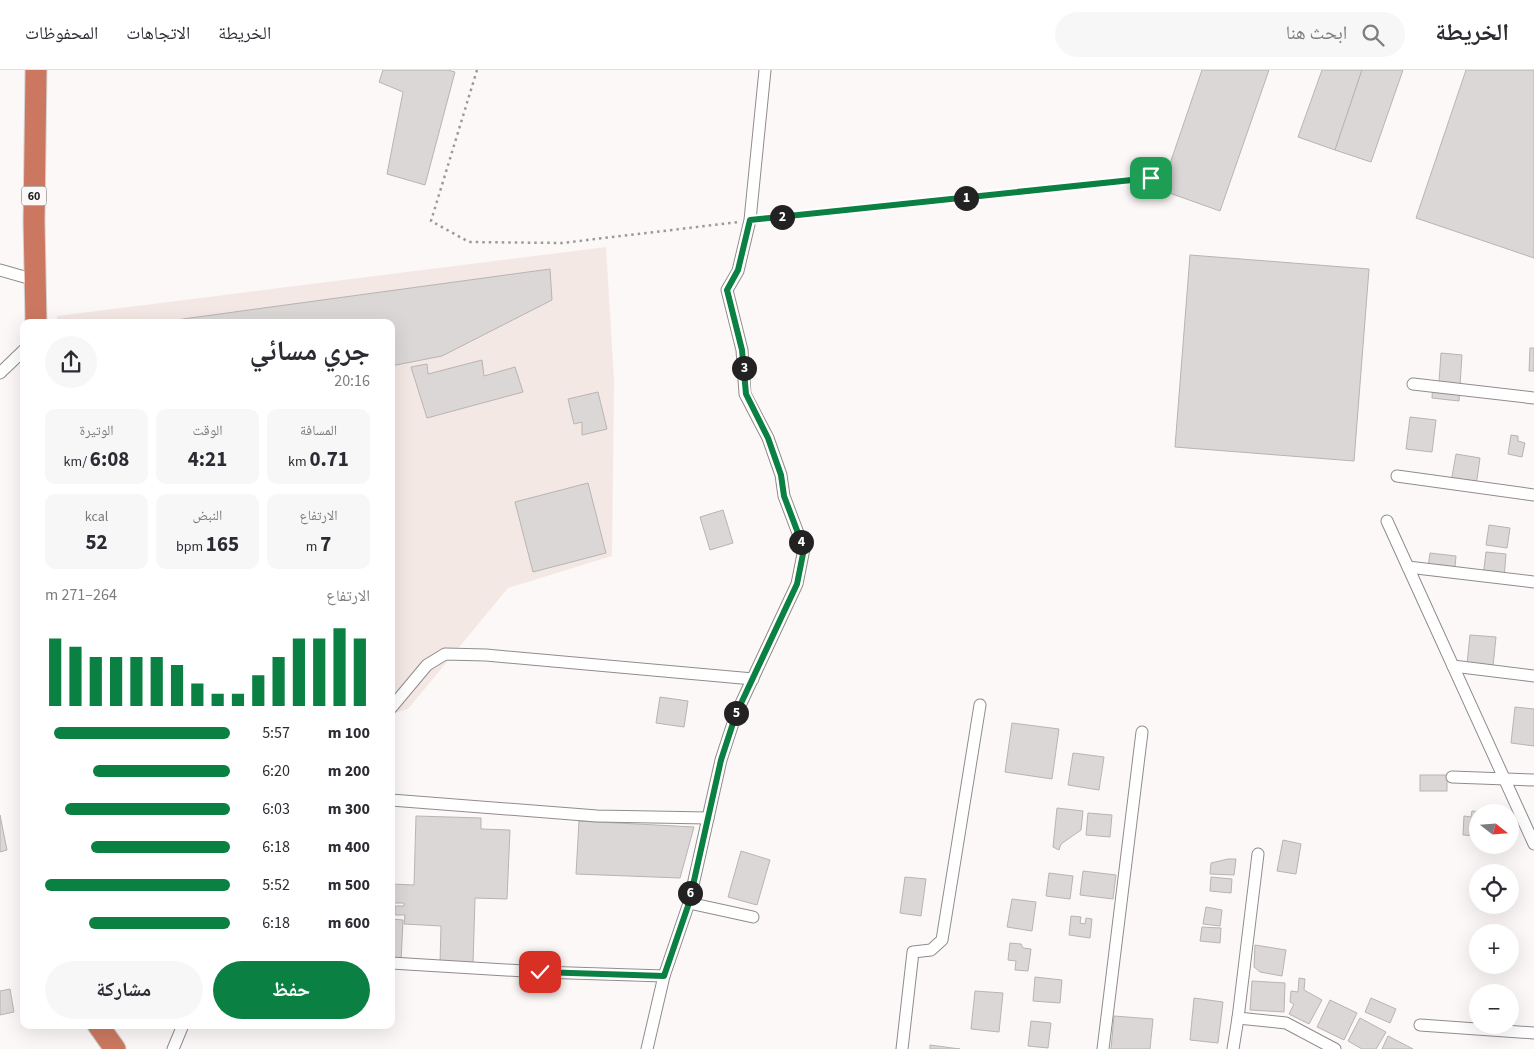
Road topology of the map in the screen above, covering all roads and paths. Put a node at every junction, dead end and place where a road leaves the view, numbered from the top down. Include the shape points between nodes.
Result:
1 (36, 70) edge
2 (477, 70) edge
3 (765, 70) edge
4 (1151, 178) dead end
5 (750, 220) junction
6 (0, 270) edge
7 (35, 280) junction
8 (36, 319) edge
9 (20, 354) edge
10 (0, 373) edge
11 (1413, 384) dead end
12 (1534, 398) edge
13 (1397, 476) dead end
14 (1534, 495) edge
15 (1387, 522) dead end
16 (1408, 567) junction
17 (1534, 582) edge
18 (1453, 666) junction
19 (1534, 676) edge
20 (752, 679) junction
21 (395, 703) edge
22 (980, 705) dead end
23 (1142, 732) dead end
24 (1452, 778) dead end
25 (1504, 779) junction
26 (1534, 780) edge
27 (395, 800) edge
28 (708, 818) junction
29 (1534, 844) edge
30 (1258, 854) dead end
31 (689, 903) junction
32 (753, 917) dead end
33 (395, 963) edge
34 (664, 976) junction
35 (1238, 1018) junction
36 (1420, 1025) dead end
37 (101, 1029) edge
38 (180, 1029) edge
39 (1534, 1033) edge
40 (115, 1049) edge
41 (173, 1049) edge
42 (647, 1049) edge
43 (902, 1049) edge
44 (1103, 1049) edge
45 (1233, 1049) edge
46 (1335, 1049) edge

1 - 7 highway, 60
2 - 5 path via 431,221 438,226 469,242 562,243
3 - 5 street
4 - 5 path
5 - 20 street via 738,270 727,290 742,350 746,394 768,438 781,475 784,496 804,549 797,584
6 - 7 street
7 - 8 highway, 60
9 - 10 street
11 - 12 street
13 - 14 street
15 - 16 street
16 - 17 street
16 - 18 street
18 - 19 street
18 - 25 street
20 - 21 street via 445,654 427,665
20 - 28 street via 721,760
22 - 43 street via 942,940 931,950 913,952
23 - 44 street
24 - 25 street
25 - 26 street
25 - 29 street
27 - 28 street via 597,816
28 - 31 street
30 - 35 street
31 - 32 street
31 - 34 street
33 - 34 street
34 - 42 street
35 - 45 street
35 - 46 street via 1286,1023
36 - 39 street
37 - 40 highway
38 - 41 street

